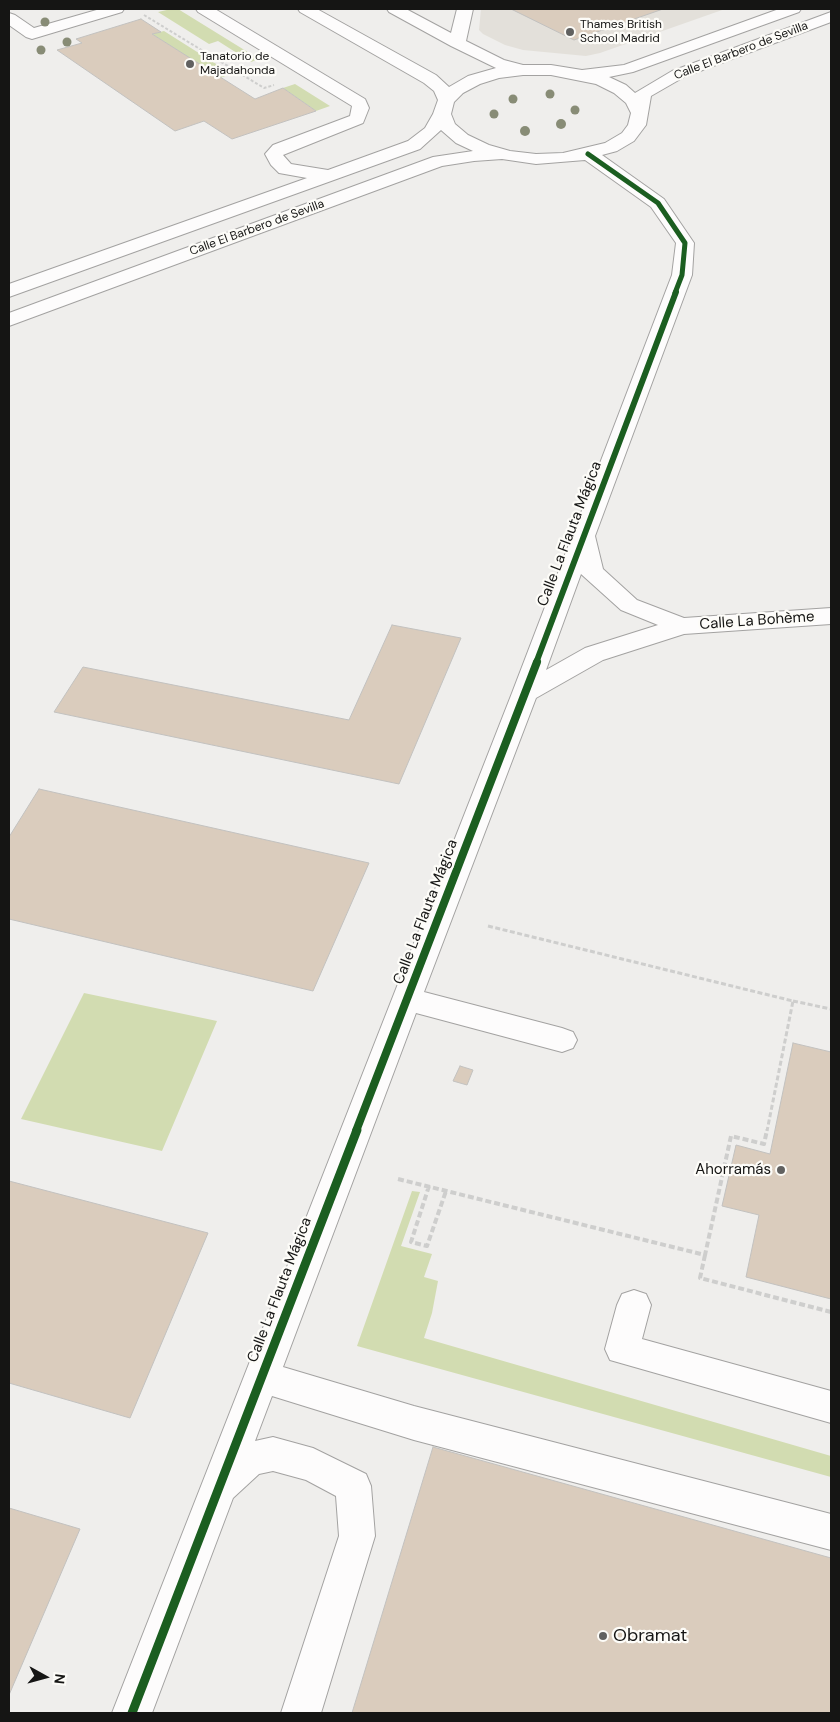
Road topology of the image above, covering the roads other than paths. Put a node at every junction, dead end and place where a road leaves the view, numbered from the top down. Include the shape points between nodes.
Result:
1 (25, 9) edge
2 (116, 9) edge
3 (191, 9) edge
4 (204, 9) edge
5 (306, 9) edge
6 (395, 9) edge
7 (465, 9) edge
8 (793, 9) edge
9 (9, 14) edge
10 (831, 17) edge
11 (9, 18) edge
12 (812, 24) junction
13 (831, 29) edge
14 (457, 43) junction
15 (523, 70) junction
16 (579, 74) junction
17 (444, 107) junction
18 (639, 112) junction
19 (588, 154) junction
20 (510, 156) junction
21 (330, 175) junction
22 (286, 191) junction
23 (9, 291) edge
24 (9, 320) edge
25 (584, 536) junction
26 (831, 616) edge
27 (682, 626) junction
28 (525, 693) junction
29 (407, 999) junction
30 (562, 1040) dead end
31 (634, 1305) dead end
32 (262, 1377) junction
33 (831, 1407) edge
34 (218, 1490) junction
35 (831, 1532) edge
36 (132, 1713) edge
37 (301, 1713) edge

1 - 9 street
2 - 11 street via 32,34
3 - 22 street via 350,108 348,114 340,118 268,145 263,153 264,162 287,183
4 - 21 street via 359,102 361,108 356,119 279,149 274,154 285,169
5 - 17 street via 430,79 442,89
6 - 14 street
7 - 14 street
8 - 16 street, Calle El Barbero de Sevilla via 627,69
10 - 12 street, Calle El Barbero de Sevilla
12 - 13 street
12 - 18 street, Calle El Barbero de Sevilla via 678,74 643,94
14 - 15 street via 498,64
15 - 16 street
15 - 17 street, Calle El Barbero de Sevilla via 474,80 457,89
16 - 18 street via 620,89 633,100
17 - 20 street via 448,127 462,139
17 - 21 street, Calle El Barbero de Sevilla via 432,131 414,145
18 - 19 street, Calle El Barbero de Sevilla via 637,125 628,137 611,147
19 - 20 street, Calle El Barbero de Sevilla via 563,158
19 - 25 street, Calle La Flauta Mágica via 658,204 685,242 682,275
20 - 24 street, Calle El Barbero de Sevilla via 474,156 439,162
21 - 22 street, Calle El Barbero de Sevilla
22 - 23 street, Calle El Barbero de Sevilla
25 - 27 street, Calle La Bohème via 592,572 629,604
25 - 28 street, Calle La Flauta Mágica
26 - 27 street, Calle La Bohème
27 - 28 street, Calle La Bohème via 594,654
28 - 29 street, Calle La Flauta Mágica
29 - 30 street
29 - 32 street, Calle La Flauta Mágica
31 - 33 street via 622,1350
32 - 34 street, Calle La Flauta Mágica
32 - 35 street via 414,1423
34 - 36 street, Calle La Flauta Mágica
34 - 37 street via 249,1459 274,1454 313,1465 353,1486 357,1536

